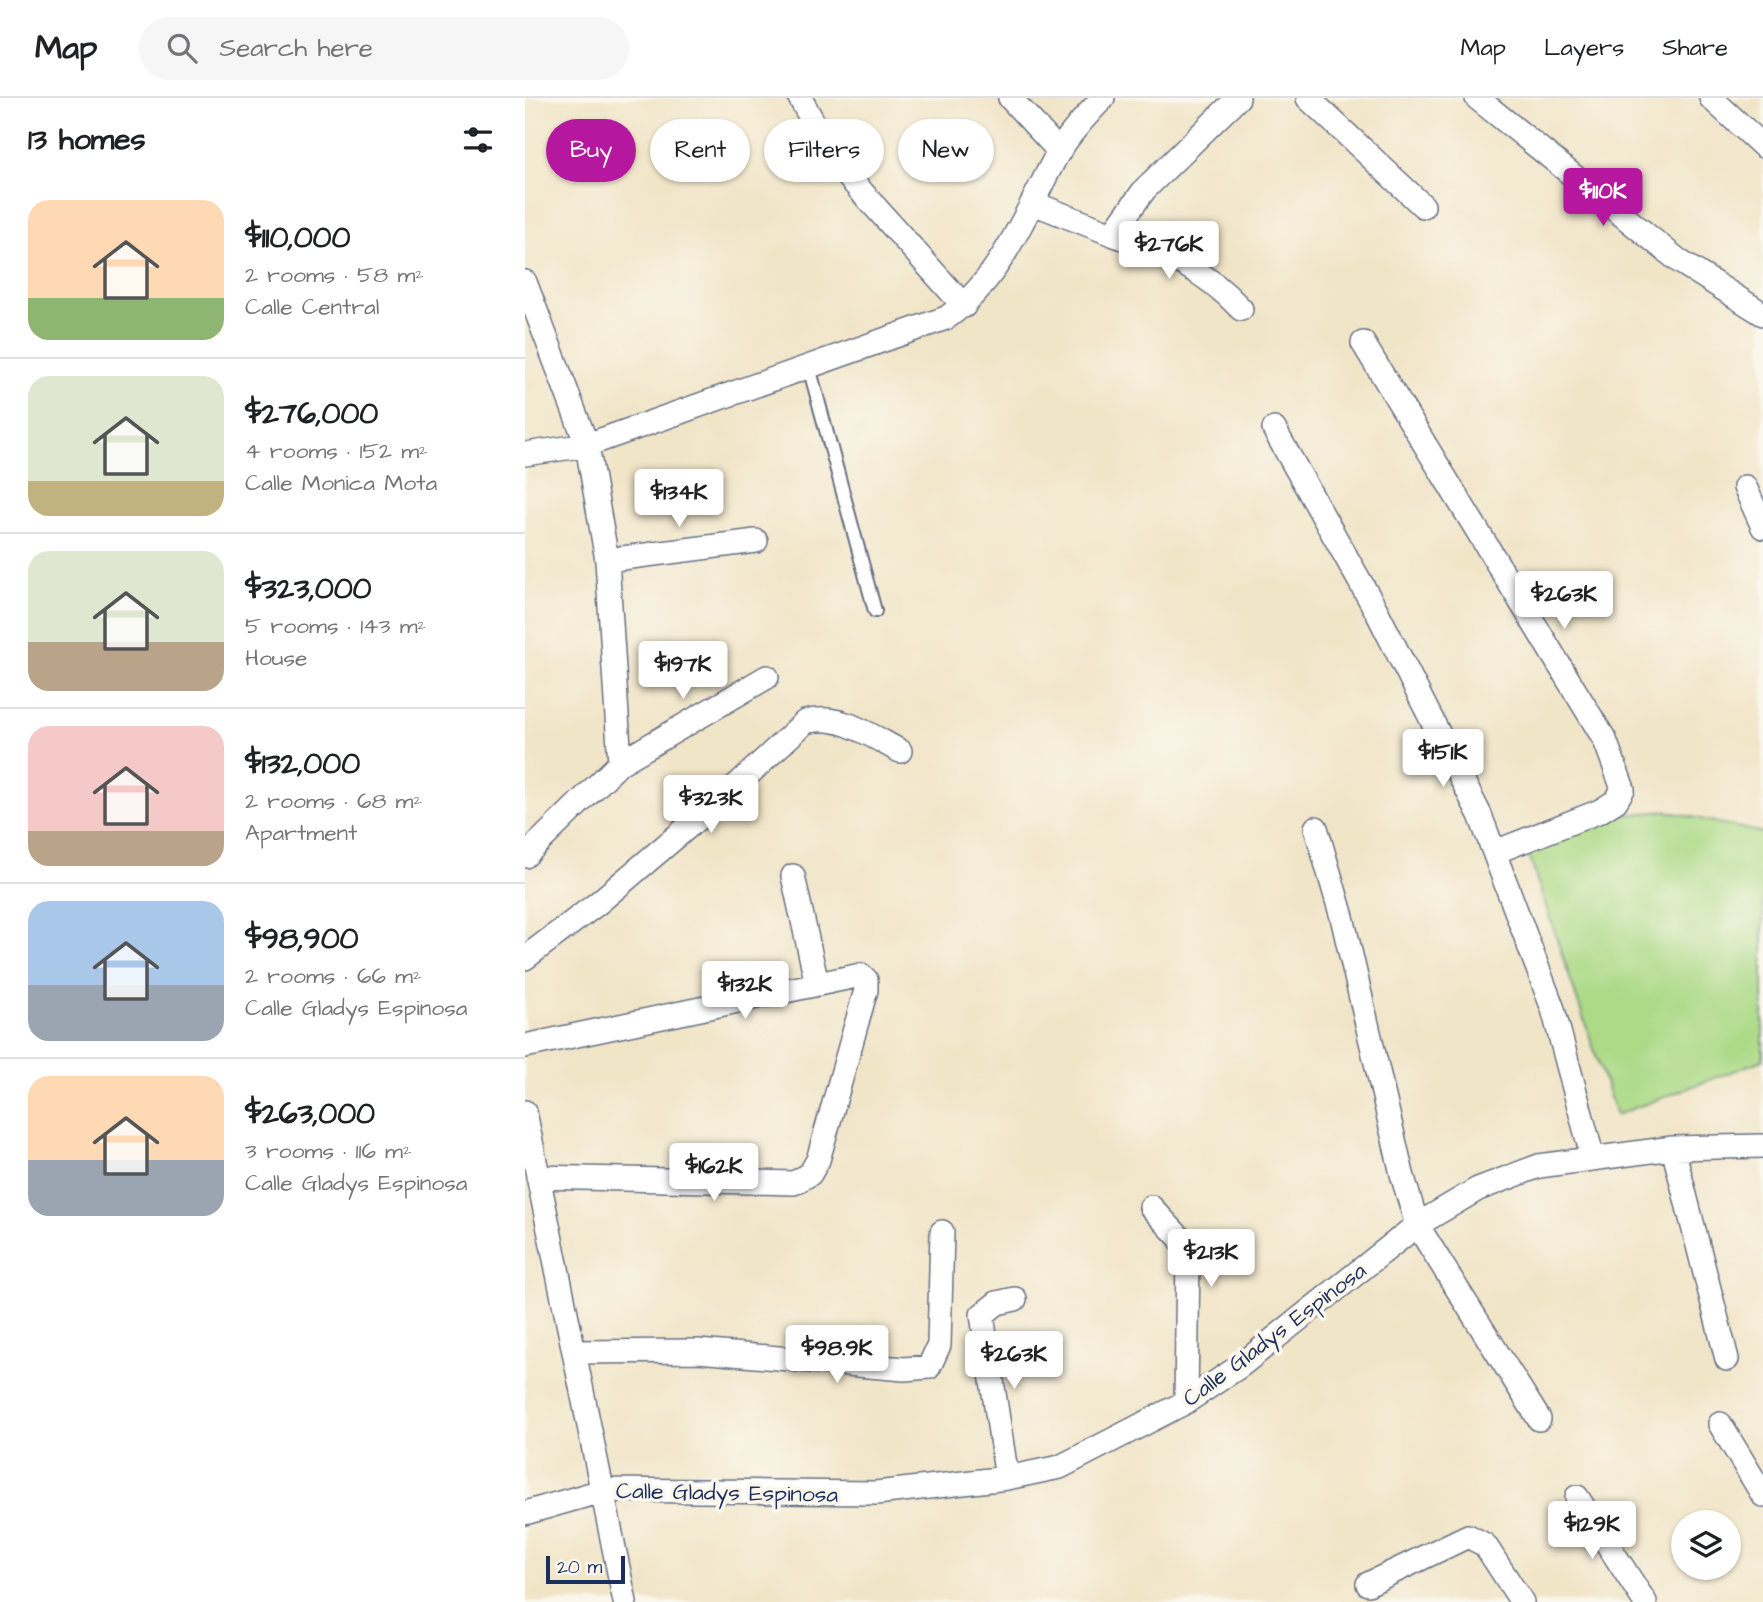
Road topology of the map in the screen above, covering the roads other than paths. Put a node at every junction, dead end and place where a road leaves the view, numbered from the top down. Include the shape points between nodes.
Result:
1 (800, 98) edge
2 (1010, 98) edge
3 (1103, 98) edge
4 (1238, 98) edge
5 (1308, 98) edge
6 (1477, 98) edge
7 (1711, 98) edge
8 (1758, 133) edge
9 (1059, 151) junction
10 (1033, 203) junction
11 (1423, 206) dead end
12 (1111, 234) junction
13 (525, 282) edge
14 (964, 306) junction
15 (529, 307) edge
16 (1241, 309) dead end
17 (1763, 314) edge
18 (1363, 343) dead end
19 (809, 368) junction
20 (1274, 429) dead end
21 (587, 445) junction
22 (525, 454) edge
23 (1745, 487) dead end
24 (1763, 527) edge
25 (756, 541) dead end
26 (607, 560) junction
27 (875, 611) dead end
28 (767, 677) dead end
29 (900, 751) dead end
30 (620, 763) junction
31 (1316, 828) dead end
32 (1495, 852) junction
33 (525, 856) edge
34 (793, 876) dead end
35 (525, 958) edge
36 (817, 984) junction
37 (525, 1045) edge
38 (525, 1112) edge
39 (1763, 1146) edge
40 (1673, 1148) junction
41 (1593, 1159) junction
42 (538, 1177) junction
43 (1151, 1207) dead end
44 (1417, 1225) junction
45 (942, 1232) dead end
46 (1015, 1299) dead end
47 (574, 1352) junction
48 (1727, 1359) dead end
49 (1186, 1402) junction
50 (1539, 1419) dead end
51 (1720, 1423) dead end
52 (1007, 1478) junction
53 (605, 1490) junction
54 (1763, 1495) edge
55 (1577, 1497) dead end
56 (525, 1513) edge
57 (1368, 1584) dead end
58 (625, 1602) edge
59 (1522, 1602) edge
60 (1645, 1602) edge

1 - 14 street via 835,162
2 - 9 street
3 - 9 street
4 - 12 street via 1145,189
5 - 11 street
6 - 17 street via 1679,261
7 - 8 street
9 - 10 street
10 - 12 street
10 - 14 street via 981,287
12 - 16 street via 1195,271 1217,284
13 - 15 street
14 - 19 street via 946,318
15 - 21 street
18 - 32 street via 1605,740 1620,774 1623,789 1616,801 1600,811
19 - 21 street
19 - 27 lane
20 - 32 street via 1376,610 1481,815
21 - 22 street
21 - 26 street
23 - 24 street
25 - 26 street
26 - 30 street
28 - 30 street
29 - 35 street via 837,719 805,722 598,903
30 - 33 street
31 - 44 street
32 - 41 street via 1553,1009
34 - 36 street
36 - 37 street
36 - 42 street via 861,975 866,990 830,1126 810,1174 794,1183
38 - 42 street
39 - 40 street, Calle Gladys Espinosa
40 - 41 street, Calle Gladys Espinosa
40 - 48 street
41 - 44 street, Calle Gladys Espinosa via 1539,1166 1490,1184
42 - 47 street
43 - 49 street via 1180,1238 1188,1254
44 - 49 street, Calle Gladys Espinosa via 1240,1366
44 - 50 street
45 - 47 street via 939,1345 929,1367 904,1369 698,1351
46 - 52 street via 996,1303 982,1315
47 - 53 street
49 - 52 street, Calle Gladys Espinosa via 1060,1467
51 - 54 street
52 - 53 street, Calle Gladys Espinosa via 876,1493
53 - 56 street, Calle Gladys Espinosa
53 - 58 street
55 - 60 street
57 - 59 street via 1468,1536 1485,1545

